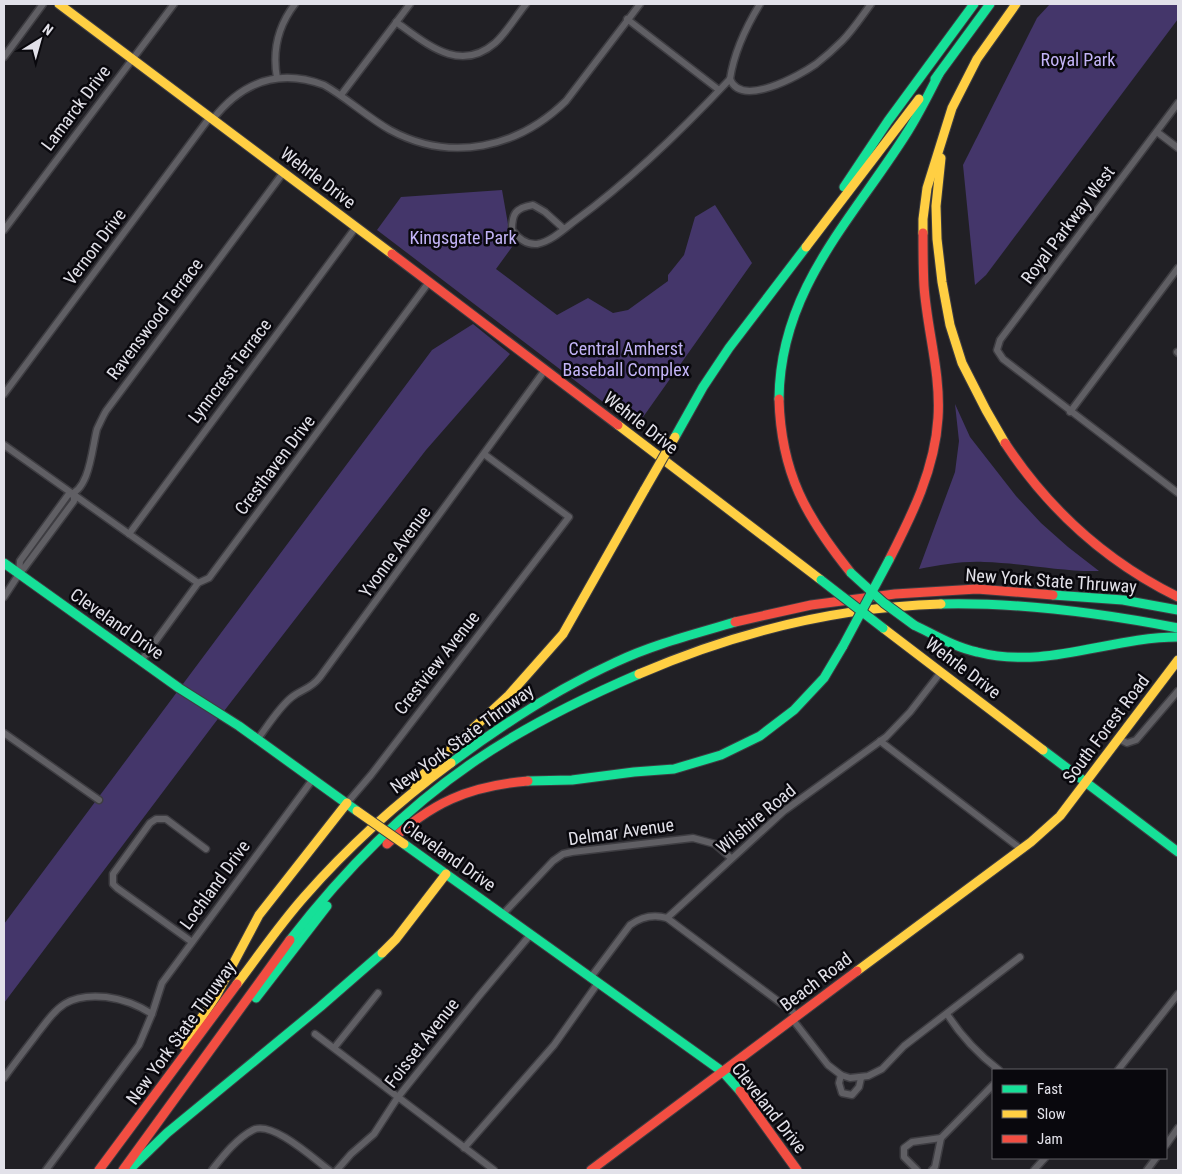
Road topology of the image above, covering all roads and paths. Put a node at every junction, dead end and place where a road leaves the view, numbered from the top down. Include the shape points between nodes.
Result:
1 (43, 4) edge
2 (59, 4) edge
3 (174, 4) edge
4 (295, 4) edge
5 (410, 4) edge
6 (526, 4) edge
7 (640, 4) edge
8 (760, 4) edge
9 (871, 4) edge
10 (974, 4) edge
11 (990, 4) edge
12 (1016, 4) edge
13 (627, 19) junction
14 (396, 22) junction
15 (4, 57) edge
16 (132, 59) junction
17 (939, 74) junction
18 (277, 78) junction
19 (730, 79) junction
20 (719, 90) junction
21 (341, 96) junction
22 (1178, 103) edge
23 (211, 118) junction
24 (945, 129) junction
25 (1157, 132) junction
26 (1178, 148) edge
27 (283, 173) junction
28 (356, 227) junction
29 (564, 229) junction
30 (4, 230) edge
31 (814, 238) junction
32 (1178, 268) edge
33 (429, 282) junction
34 (545, 370) junction
35 (4, 394) edge
36 (1070, 412) junction
37 (4, 445) edge
38 (484, 454) junction
39 (1178, 493) edge
40 (74, 494) junction
41 (44, 529) junction
42 (50, 533) junction
43 (129, 534) junction
44 (4, 563) edge
45 (19, 574) junction
46 (198, 583) junction
47 (4, 597) edge
48 (1178, 597) edge
49 (1178, 610) edge
50 (1178, 628) edge
51 (1178, 637) edge
52 (141, 661) junction
53 (1177, 662) edge
54 (941, 672) junction
55 (1178, 691) edge
56 (4, 733) edge
57 (1119, 739) junction
58 (257, 740) junction
59 (880, 741) junction
60 (313, 779) junction
61 (1086, 782) junction
62 (99, 800) dead end
63 (347, 803) junction
64 (1058, 818) joint
65 (381, 819) junction
66 (206, 849) dead end
67 (1020, 849) junction
68 (1178, 852) edge
69 (731, 858) junction
70 (446, 874) junction
71 (503, 914) junction
72 (667, 918) junction
73 (531, 934) junction
74 (192, 942) junction
75 (1020, 957) dead end
76 (594, 980) junction
77 (378, 993) dead end
78 (1178, 994) edge
79 (151, 1013) junction
80 (947, 1014) junction
81 (795, 1018) junction
82 (315, 1034) dead end
83 (334, 1048) junction
84 (998, 1069) edge
85 (1119, 1069) edge
86 (723, 1072) junction
87 (841, 1075) junction
88 (4, 1078) edge
89 (861, 1078) junction
90 (189, 1081) junction
91 (992, 1086) edge
92 (398, 1097) junction
93 (1178, 1128) edge
94 (941, 1138) junction
95 (1167, 1144) edge
96 (464, 1148) junction
97 (1044, 1159) edge
98 (1155, 1159) edge
99 (102, 1167) edge
100 (46, 1170) edge
101 (123, 1170) edge
102 (128, 1170) edge
103 (212, 1170) edge
104 (329, 1170) edge
105 (337, 1170) edge
106 (494, 1170) edge
107 (591, 1170) edge
108 (797, 1170) edge
109 (918, 1170) edge
110 (932, 1170) edge
111 (1034, 1170) edge
112 (1147, 1170) edge

1 - 15 street
2 - 16 main road, Wehrle Drive
3 - 16 street, Lamarck Drive
4 - 18 street via 283,22 277,41
5 - 14 street
6 - 14 street via 494,43 470,55 452,55 435,49
7 - 13 street, Vernon Drive
8 - 19 street via 738,47
9 - 19 street via 843,40 803,72 751,91 738,89
10 - 31 main road via 868,150
11 - 17 main road
12 - 24 main road via 978,59 952,108
13 - 20 street
13 - 21 street, Vernon Drive via 555,111 531,129 496,143 455,148 414,140 383,125
14 - 21 street
16 - 23 main road, Wehrle Drive
16 - 30 street, Lamarck Drive
17 - 31 main road
17 - 51 main road, bridge via 909,129 811,277 796,309 786,339 778,398 785,454 794,484 826,543 851,573 884,604 914,625 952,644 979,654 1009,658 1056,656 1138,639
18 - 21 street, Vernon Drive via 313,81
18 - 23 street, Vernon Drive via 242,90
19 - 20 street
20 - 29 street via 626,182
22 - 25 street, Royal Parkway West
23 - 27 main road, Wehrle Drive
23 - 35 street, Vernon Drive
24 - 48 main road via 936,223 939,266 960,360 980,401 1021,467 1076,528 1125,566
24 - 90 main road, bridge via 927,188 923,219 924,286 938,378 935,440 927,475 912,515 825,677 782,721 744,746 715,758 678,768 484,787 434,807 369,860 331,901
25 - 26 street
25 - 36 street, Royal Parkway West via 998,345 999,354
27 - 28 main road, Wehrle Drive
27 - 40 street, Ravenswood Terrace via 106,410 83,483
28 - 33 main road, Wehrle Drive
28 - 43 street, Lynncrest Terrace
29 - 29 street via 549,240 535,244 521,241 512,230 512,217 521,207 532,204
31 - 65 main road, bridge via 703,387 563,634 509,695 406,790
32 - 36 street
33 - 34 main road, Wehrle Drive
33 - 46 street, Cresthaven Drive via 209,578
34 - 38 street, Yvonne Avenue
34 - 54 main road, Wehrle Drive, bridge
36 - 39 street
37 - 40 street
38 - 58 street, Yvonne Avenue via 320,678 310,688 288,700
38 - 63 street, Crestview Avenue via 569,517
40 - 41 street, Ravenswood Terrace via 68,496
40 - 42 street, Ravenswood Terrace via 74,500
40 - 43 street
41 - 42 street
41 - 45 street, Ravenswood Terrace via 19,563
42 - 45 street, Ravenswood Terrace
43 - 46 street
44 - 45 main road, Cleveland Drive
45 - 47 street
45 - 52 main road, Cleveland Drive
46 - 52 street, Cresthaven Drive
49 - 65 main road, New York State Thruway via 1123,600 977,589 811,604 737,621 617,661 552,694 488,735
50 - 90 main road, New York State Thruway via 1050,609 913,605 764,630 715,644 623,681 532,726 488,752 402,819 362,857 310,915 268,968
52 - 58 main road, Cleveland Drive
53 - 57 main road, South Forest Road
54 - 59 street, Wilshire Road via 910,712
54 - 61 main road, Wehrle Drive
55 - 57 street via 1136,740 1126,743
56 - 62 street
57 - 61 main road, South Forest Road
58 - 60 main road, Cleveland Drive
59 - 67 street
59 - 69 street, Wilshire Road via 784,811
60 - 63 main road, Cleveland Drive
60 - 74 street, Lochland Drive
61 - 64 main road, South Forest Road
61 - 68 main road, Wehrle Drive
63 - 70 main road, Cleveland Drive, bridge
63 - 99 main road via 259,915 216,996
64 - 67 main road, Beach Road
65 - 99 main road, New York State Thruway via 298,904
66 - 74 street via 166,819 156,819 113,874 113,884
67 - 81 main road, Beach Road
69 - 71 street, Delmar Avenue via 715,844 693,838 563,854 552,861
69 - 72 street, Wilshire Road
70 - 71 main road, Cleveland Drive
70 - 102 main road via 396,939 375,960 167,1133
71 - 73 main road, Cleveland Drive
72 - 76 street via 654,916 630,925
72 - 81 street
73 - 76 main road, Cleveland Drive
73 - 92 street, Foisset Avenue
74 - 79 street, Lochland Drive via 162,982
75 - 80 street
76 - 86 main road, Cleveland Drive
76 - 96 street via 554,1045
77 - 83 street
78 - 85 street
79 - 88 street via 115,998 90,997 65,1002 47,1019
79 - 100 street, Lochland Drive via 139,1045
80 - 84 street via 979,1054
80 - 89 street via 904,1046 882,1069
81 - 86 main road, Beach Road
81 - 87 street via 828,1065
82 - 83 street
83 - 92 street
86 - 107 main road, Beach Road
86 - 108 main road, Cleveland Drive
87 - 89 street
87 - 89 street via 842,1093 852,1095
90 - 101 main road, New York State Thruway
91 - 94 street
92 - 96 street
92 - 105 street, Foisset Avenue via 374,1134
93 - 95 street
94 - 109 street via 912,1142 904,1148 904,1157
94 - 110 street
96 - 106 street
97 - 111 street
98 - 112 street
103 - 104 street via 227,1151 254,1129 262,1128 277,1132

